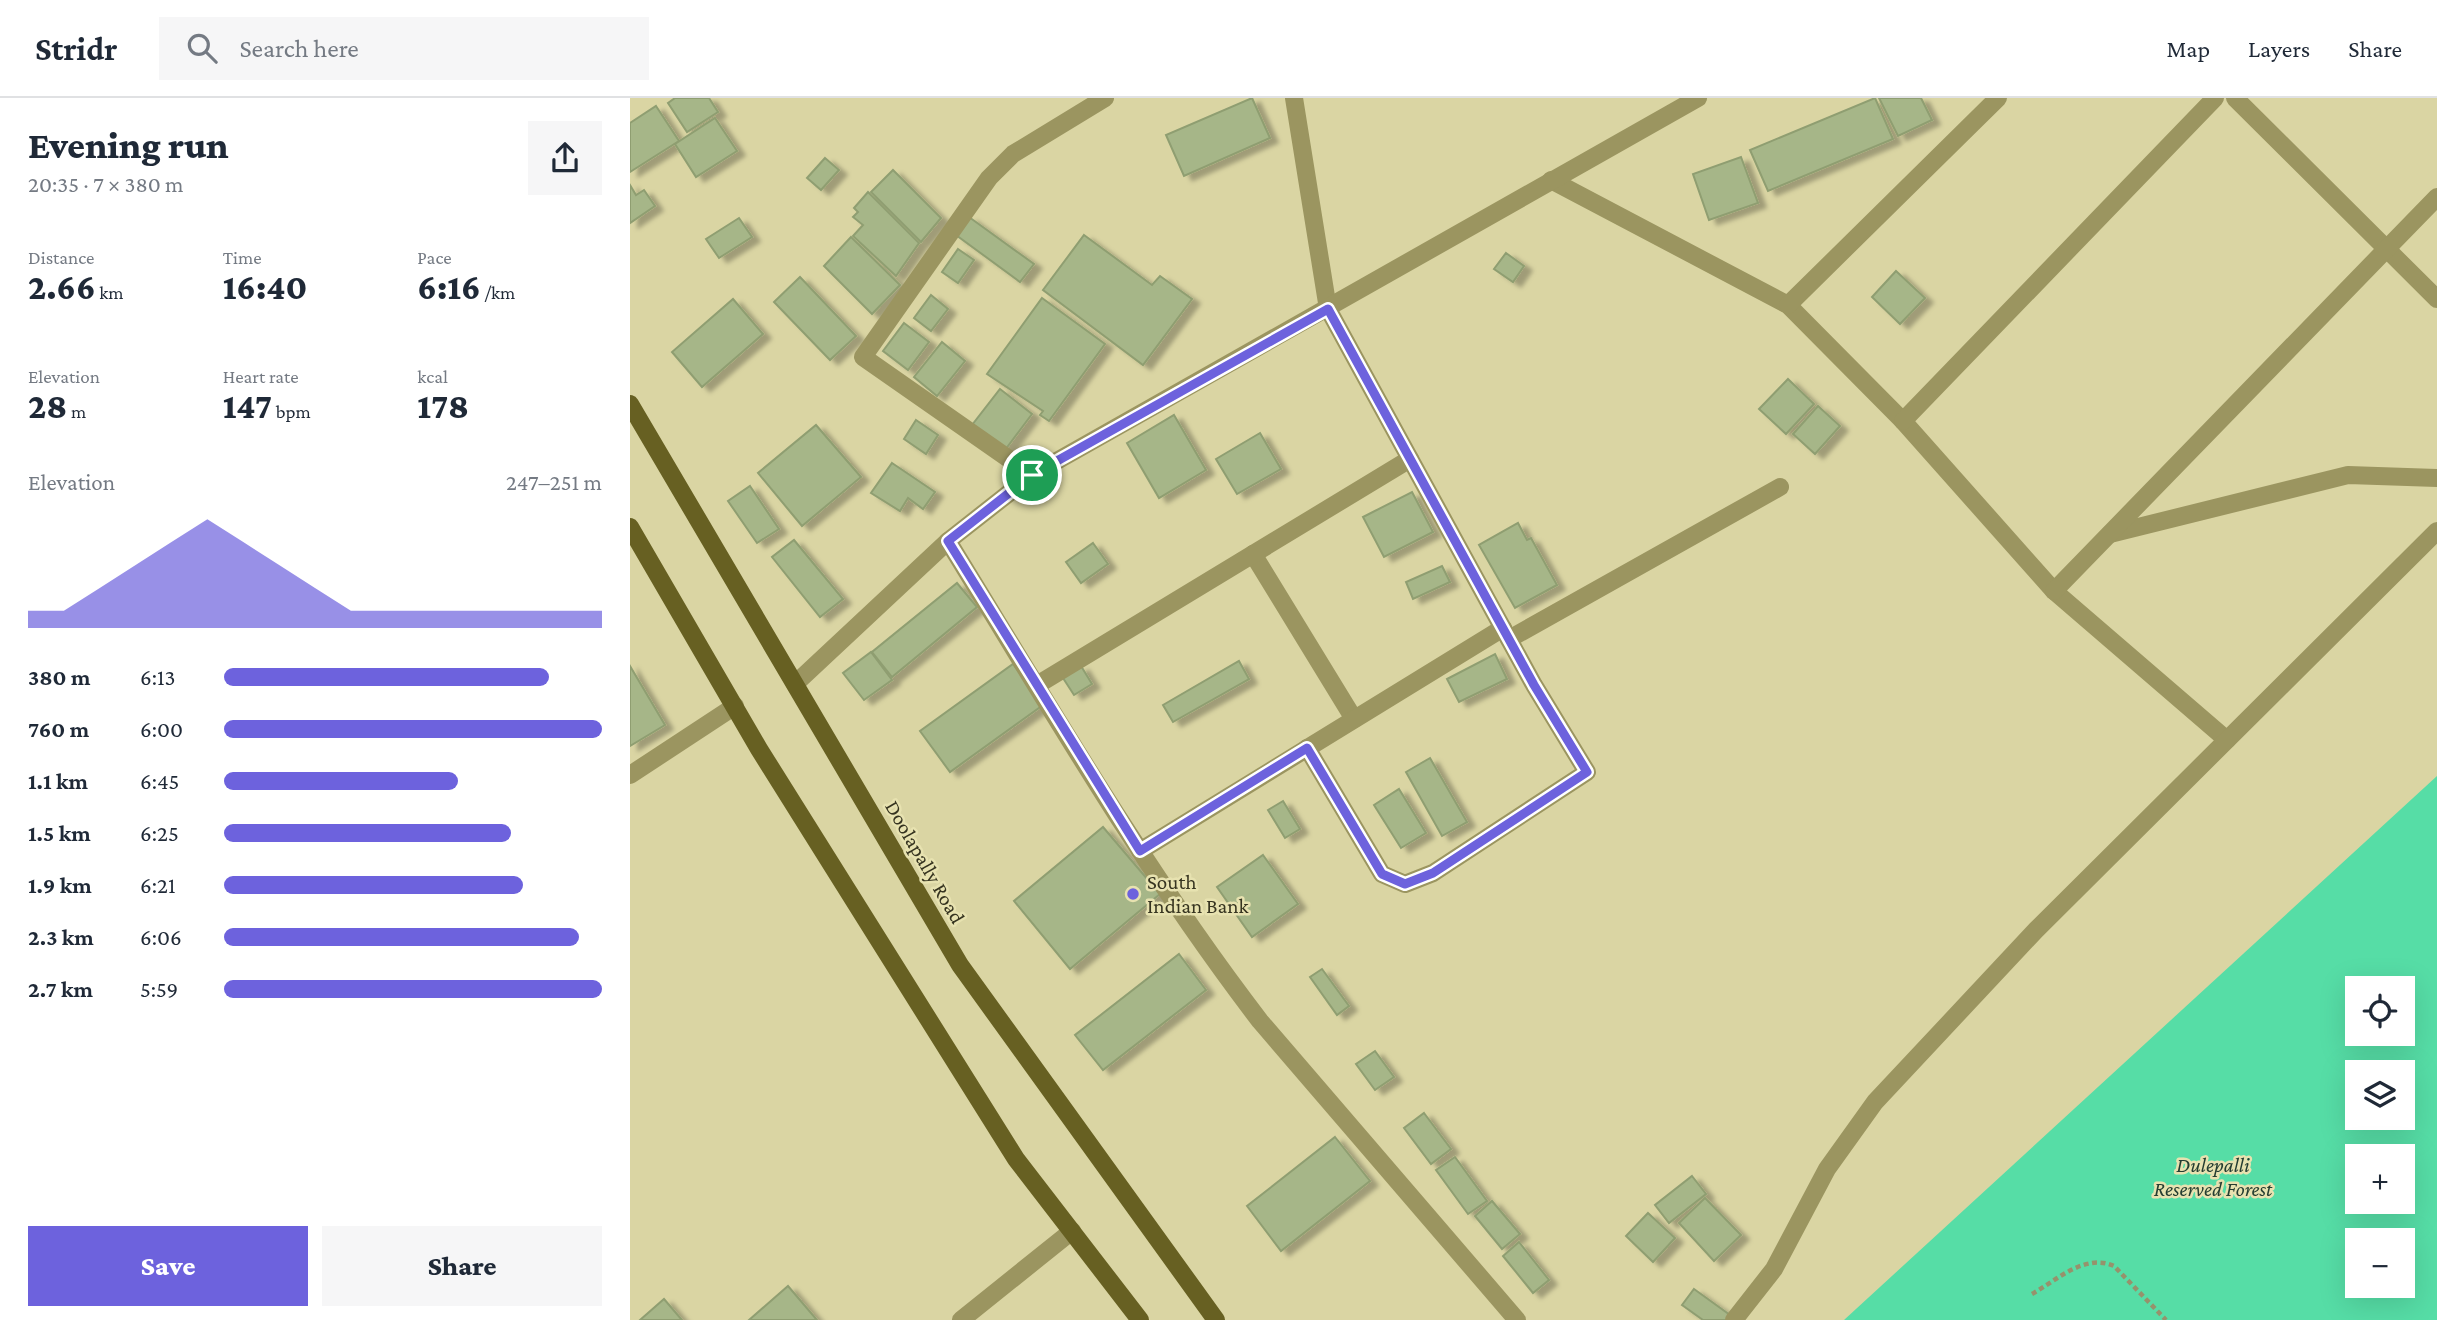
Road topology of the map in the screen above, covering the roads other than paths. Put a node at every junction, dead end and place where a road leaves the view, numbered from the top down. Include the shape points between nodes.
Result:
1 (1105, 98) edge
2 (1294, 98) edge
3 (1698, 98) edge
4 (1998, 98) edge
5 (2215, 98) edge
6 (2235, 98) edge
7 (1551, 180) junction
8 (2437, 197) edge
9 (2386, 249) junction
10 (2437, 299) edge
11 (1787, 305) junction
12 (1328, 309) junction
13 (630, 404) edge
14 (1903, 421) junction
15 (1410, 459) junction
16 (1032, 475) junction
17 (2437, 478) edge
18 (1780, 487) dead end
19 (630, 527) edge
20 (2437, 531) edge
21 (2110, 534) junction
22 (948, 541) junction
23 (1253, 554) junction
24 (2054, 591) junction
25 (1506, 633) junction
26 (795, 684) junction
27 (1037, 685) junction
28 (735, 706) junction
29 (1354, 719) junction
30 (2227, 740) junction
31 (1307, 748) junction
32 (630, 775) edge
33 (1140, 851) junction
34 (1072, 1231) junction
35 (961, 1320) edge
36 (1140, 1320) edge
37 (1216, 1320) edge
38 (1517, 1320) edge
39 (1734, 1320) edge

1 - 16 street via 1013,154 989,178 863,357
2 - 12 street
3 - 7 street
4 - 11 street
5 - 14 street
6 - 9 street
7 - 11 street
7 - 12 street
8 - 9 street
9 - 10 street
9 - 21 street
11 - 14 street
12 - 15 street
12 - 16 street
13 - 26 main road, Doolapally Road
14 - 24 street
15 - 23 street
15 - 25 street
16 - 22 street
17 - 21 street via 2348,475
18 - 25 street
19 - 28 main road
20 - 30 street
21 - 24 street
22 - 26 street
22 - 27 street
23 - 27 street
23 - 29 street
24 - 30 street
25 - 29 street
25 - 31 street via 1587,772 1433,873 1405,884 1382,874
26 - 37 main road, Doolapally Road via 960,965
27 - 33 street
28 - 32 street
28 - 34 main road via 1016,1159
29 - 31 street
30 - 39 street via 2036,930 1875,1102 1827,1169 1774,1269
31 - 33 street
33 - 38 street via 1261,1021
34 - 35 street
34 - 36 main road

